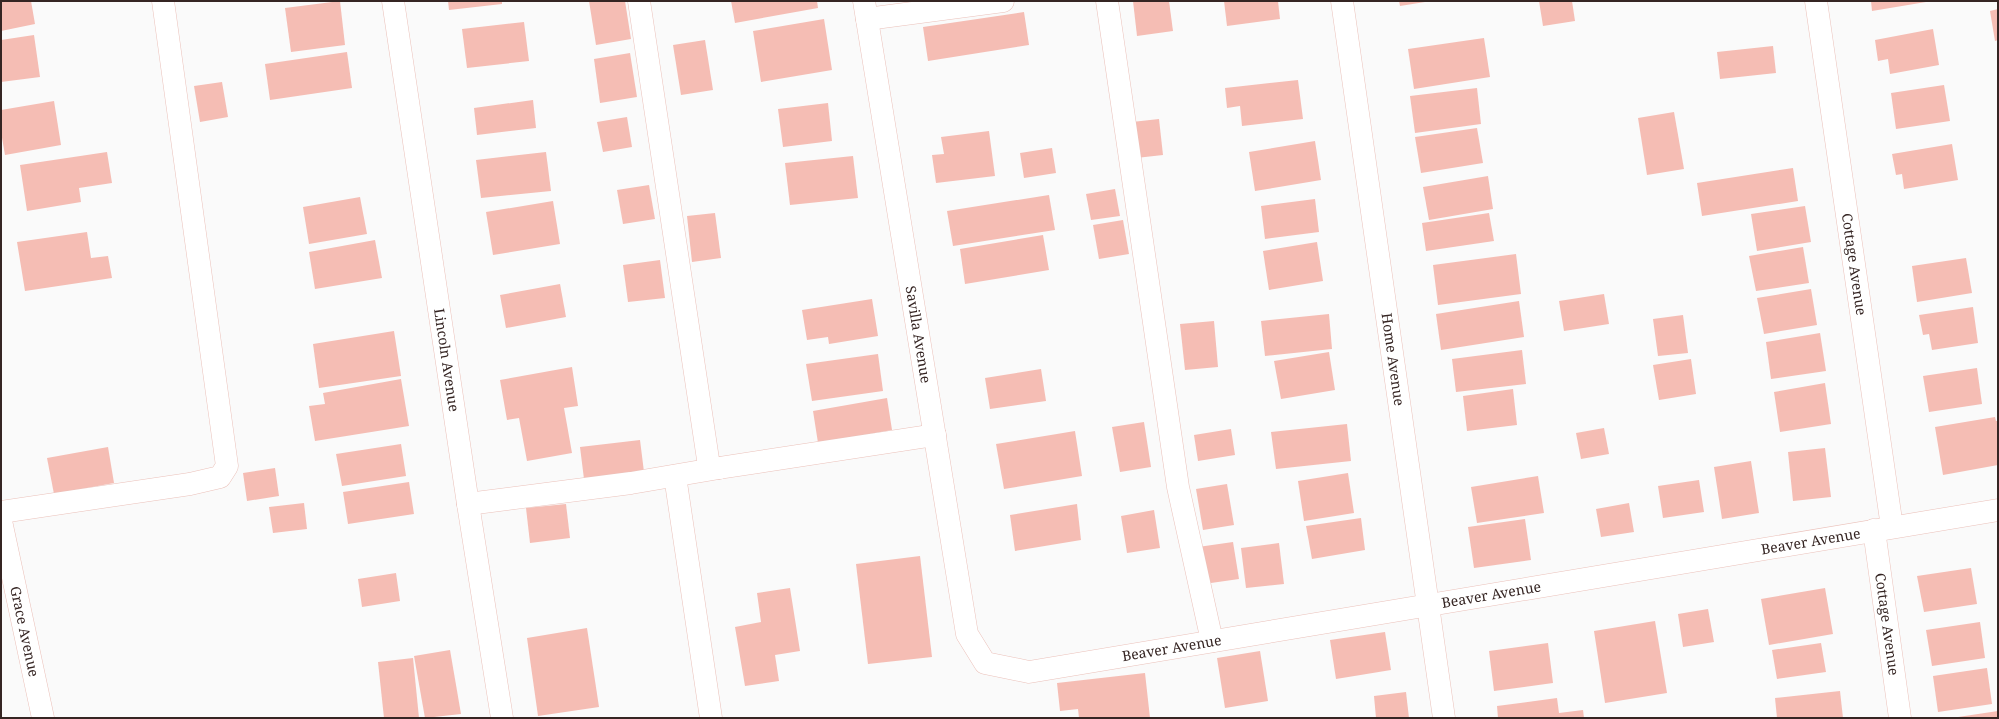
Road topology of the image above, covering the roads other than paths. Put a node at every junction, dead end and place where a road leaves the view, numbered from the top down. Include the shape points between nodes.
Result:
1 (163, 1) edge
2 (394, 1) edge
3 (639, 1) edge
4 (1003, 1) edge
5 (1107, 1) edge
6 (1342, 1) edge
7 (1816, 1) edge
8 (865, 10) edge
9 (935, 435) junction
10 (719, 468) junction
11 (675, 476) junction
12 (468, 504) junction
13 (1998, 510) edge
14 (1, 512) edge
15 (1, 521) edge
16 (1883, 528) junction
17 (1428, 605) junction
18 (1212, 641) junction
19 (985, 663) joint
20 (43, 718) edge
21 (502, 718) edge
22 (711, 718) edge
23 (1444, 718) edge
24 (1900, 718) edge

1 - 14 street via 227,466 220,477 190,484
2 - 12 street, Lincoln Avenue
3 - 10 street via 709,466
4 - 8 street
5 - 18 street via 1178,487
6 - 17 street, Home Avenue
7 - 16 street, Cottage Avenue
8 - 9 street, Savilla Avenue
9 - 10 street
9 - 19 street, Savilla Avenue via 967,634
10 - 11 street
11 - 12 street
11 - 22 street
12 - 21 street, Lincoln Avenue
13 - 16 street, Beaver Avenue
15 - 20 street, Grace Avenue
16 - 17 street, Beaver Avenue
16 - 24 street, Cottage Avenue
17 - 18 street, Beaver Avenue
17 - 23 street, Home Avenue
18 - 19 street, Beaver Avenue via 1029,672

